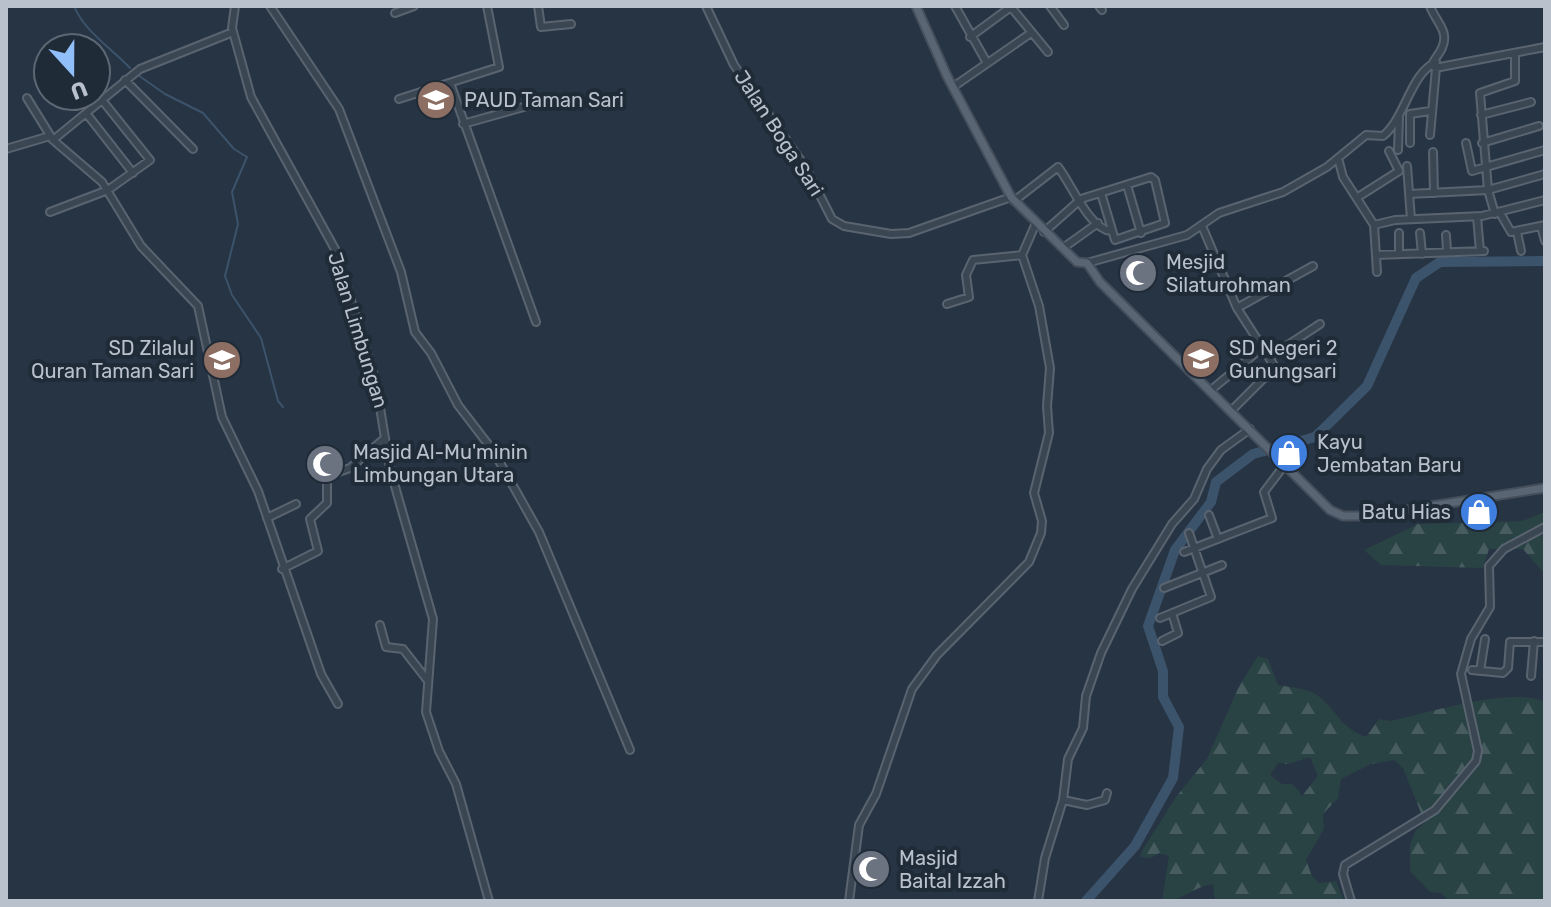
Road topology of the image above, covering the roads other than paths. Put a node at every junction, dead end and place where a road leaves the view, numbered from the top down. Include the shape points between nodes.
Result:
1 (235, 6) edge
2 (270, 6) edge
3 (414, 6) edge
4 (487, 6) edge
5 (538, 6) edge
6 (706, 6) edge
7 (916, 6) edge
8 (965, 6) edge
9 (1050, 6) edge
10 (1430, 6) edge
11 (1012, 7) edge
12 (956, 9) edge
13 (395, 13) dead end
14 (571, 24) dead end
15 (1064, 25) dead end
16 (233, 32) junction
17 (1031, 33) junction
18 (970, 37) junction
19 (1545, 47) edge
20 (1048, 52) dead end
21 (1515, 55) junction
22 (987, 63) junction
23 (1435, 63) junction
24 (1526, 79) dead end
25 (125, 80) junction
26 (1515, 81) junction
27 (450, 83) junction
28 (953, 87) junction
29 (112, 91) edge
30 (27, 98) dead end
31 (399, 99) dead end
32 (545, 101) dead end
33 (1531, 102) dead end
34 (1430, 111) junction
35 (112, 112) edge
36 (86, 113) joint
37 (1481, 115) junction
38 (1399, 118) junction
39 (463, 124) junction
40 (1539, 126) dead end
41 (1430, 135) dead end
42 (52, 138) junction
43 (1410, 143) dead end
44 (1466, 143) dead end
45 (1482, 143) junction
46 (6, 149) edge
47 (193, 149) dead end
48 (1398, 150) dead end
49 (1545, 150) edge
50 (1389, 151) dead end
51 (1433, 152) dead end
52 (1338, 158) junction
53 (1407, 166) dead end
54 (1484, 169) junction
55 (133, 173) junction
56 (1545, 174) edge
57 (1127, 185) junction
58 (108, 190) junction
59 (1488, 190) junction
60 (1101, 193) junction
61 (1434, 193) junction
62 (1409, 194) junction
63 (1358, 197) junction
64 (1013, 199) junction
65 (1545, 200) edge
66 (1078, 201) junction
67 (50, 212) dead end
68 (1498, 213) junction
69 (1477, 217) junction
70 (1411, 219) junction
71 (1036, 223) junction
72 (1098, 223) junction
73 (1374, 225) junction
74 (1202, 226) junction
75 (1543, 226) edge
76 (1111, 231) junction
77 (1044, 232) junction
78 (1517, 232) junction
79 (1141, 233) junction
80 (1399, 233) dead end
81 (1420, 233) dead end
82 (1446, 235) dead end
83 (1545, 241) edge
84 (1063, 248) junction
85 (1447, 251) junction
86 (1521, 251) dead end
87 (1399, 254) junction
88 (1422, 254) junction
89 (1022, 255) junction
90 (1376, 255) junction
91 (1087, 263) junction
92 (1313, 266) dead end
93 (1377, 272) dead end
94 (947, 304) dead end
95 (1237, 308) junction
96 (536, 322) dead end
97 (1320, 324) dead end
98 (1263, 347) junction
99 (1271, 356) junction
100 (1211, 390) junction
101 (1232, 410) junction
102 (1250, 429) junction
103 (385, 438) junction
104 (1283, 467) junction
105 (1545, 488) edge
106 (296, 504) dead end
107 (1209, 515) dead end
108 (267, 518) junction
109 (1545, 527) edge
110 (1189, 533) dead end
111 (1218, 539) junction
112 (1195, 548) junction
113 (1184, 552) dead end
114 (1222, 565) dead end
115 (282, 569) junction
116 (1204, 572) junction
117 (1164, 588) dead end
118 (1172, 613) junction
119 (1160, 618) dead end
120 (380, 625) dead end
121 (1485, 639) dead end
122 (1162, 641) dead end
123 (1534, 641) junction
124 (1545, 642) edge
125 (1472, 670) dead end
126 (1480, 671) junction
127 (1531, 676) dead end
128 (428, 681) junction
129 (338, 704) dead end
130 (630, 750) dead end
131 (1107, 793) dead end
132 (1063, 800) junction
133 (489, 901) edge
134 (849, 901) edge
135 (1038, 901) edge
136 (1351, 901) edge

1 - 16 street, Jalan Limbungan
2 - 130 street via 339,109 401,272 415,332 539,532
3 - 13 street
4 - 27 street via 500,65
5 - 14 street via 541,27
6 - 64 street, Jalan Boga Sari via 743,80 806,168 836,223 909,233
7 - 28 main road
8 - 12 street
9 - 15 street
10 - 23 street via 1444,32
11 - 17 street
11 - 18 street
12 - 18 street
16 - 25 street via 154,62
16 - 103 street, Jalan Limbungan via 255,108 336,251 376,383
17 - 20 street
17 - 22 street
18 - 22 street
19 - 21 street
21 - 23 street
21 - 26 street
22 - 28 street
23 - 34 street
23 - 38 street via 1425,68
24 - 26 street
25 - 29 street
25 - 47 street
26 - 37 street via 1481,90
27 - 31 street
27 - 39 street
28 - 64 main road
30 - 42 street
32 - 39 street
33 - 37 street
34 - 41 street
34 - 43 street via 1410,114
35 - 55 street via 150,157
36 - 42 street
36 - 55 street
37 - 45 street
38 - 48 street
38 - 52 street via 1385,135 1366,135
39 - 96 street
40 - 45 street
42 - 46 street
42 - 58 street
44 - 54 street via 1469,169
45 - 54 street
49 - 54 street
50 - 63 street via 1399,171
51 - 61 street
52 - 63 street via 1343,177
52 - 74 street via 1289,189 1219,213
53 - 62 street
54 - 59 street
55 - 58 street
56 - 59 street
57 - 60 street
57 - 79 street
57 - 79 street via 1153,178 1162,206 1164,224
58 - 67 street
58 - 108 street via 141,246 198,306 222,417 245,458
59 - 61 street
59 - 68 street
60 - 66 street
60 - 76 street
61 - 62 street
62 - 70 street
63 - 73 street
64 - 66 street, Jalan Boga Sari via 1058,167
64 - 71 main road
65 - 68 street
66 - 72 street
66 - 77 street
68 - 69 street
68 - 78 street via 1506,228
69 - 70 street
69 - 85 street via 1482,251
70 - 73 street
71 - 77 main road
71 - 89 street
72 - 76 street
72 - 84 street
73 - 90 street
74 - 91 street
74 - 95 street
75 - 78 street
75 - 83 street
76 - 79 street via 1116,241
77 - 84 main road
78 - 86 street
80 - 87 street
81 - 88 street
82 - 85 street
84 - 91 main road via 1077,262
85 - 88 street
87 - 88 street
87 - 90 street
89 - 94 street via 973,260 966,275 969,297
89 - 134 street via 1050,362 1049,433 1034,493 1041,533 1027,564 931,661 912,689 876,794 859,825
90 - 93 street
91 - 100 main road
92 - 95 street
95 - 98 street
97 - 99 street
98 - 99 street
98 - 100 street
99 - 101 street via 1273,371
100 - 101 main road
101 - 102 main road
102 - 104 main road
102 - 132 street via 1221,450 1207,469 1194,499 1172,524 1112,630 1090,681 1083,728 1068,759
103 - 115 street via 350,468 327,476 327,503 310,519 318,551
103 - 128 street, Jalan Limbungan via 433,619
104 - 105 main road via 1330,510 1348,517
104 - 111 street via 1264,492 1272,518
106 - 108 street
107 - 111 street
108 - 115 street
109 - 136 street via 1504,549 1489,566 1490,607 1471,639 1461,674 1476,761 1435,810 1345,865
110 - 112 street
111 - 112 street
112 - 113 street
112 - 116 street
114 - 116 street
115 - 129 street via 321,674
116 - 117 street
116 - 118 street via 1210,598
118 - 119 street
118 - 122 street via 1178,633
120 - 128 street via 386,647 403,649
121 - 126 street
123 - 124 street
123 - 126 street via 1509,642 1503,673
123 - 127 street
125 - 126 street
128 - 133 street, Jalan Limbungan via 426,712 456,784
131 - 132 street via 1095,805
132 - 135 street

